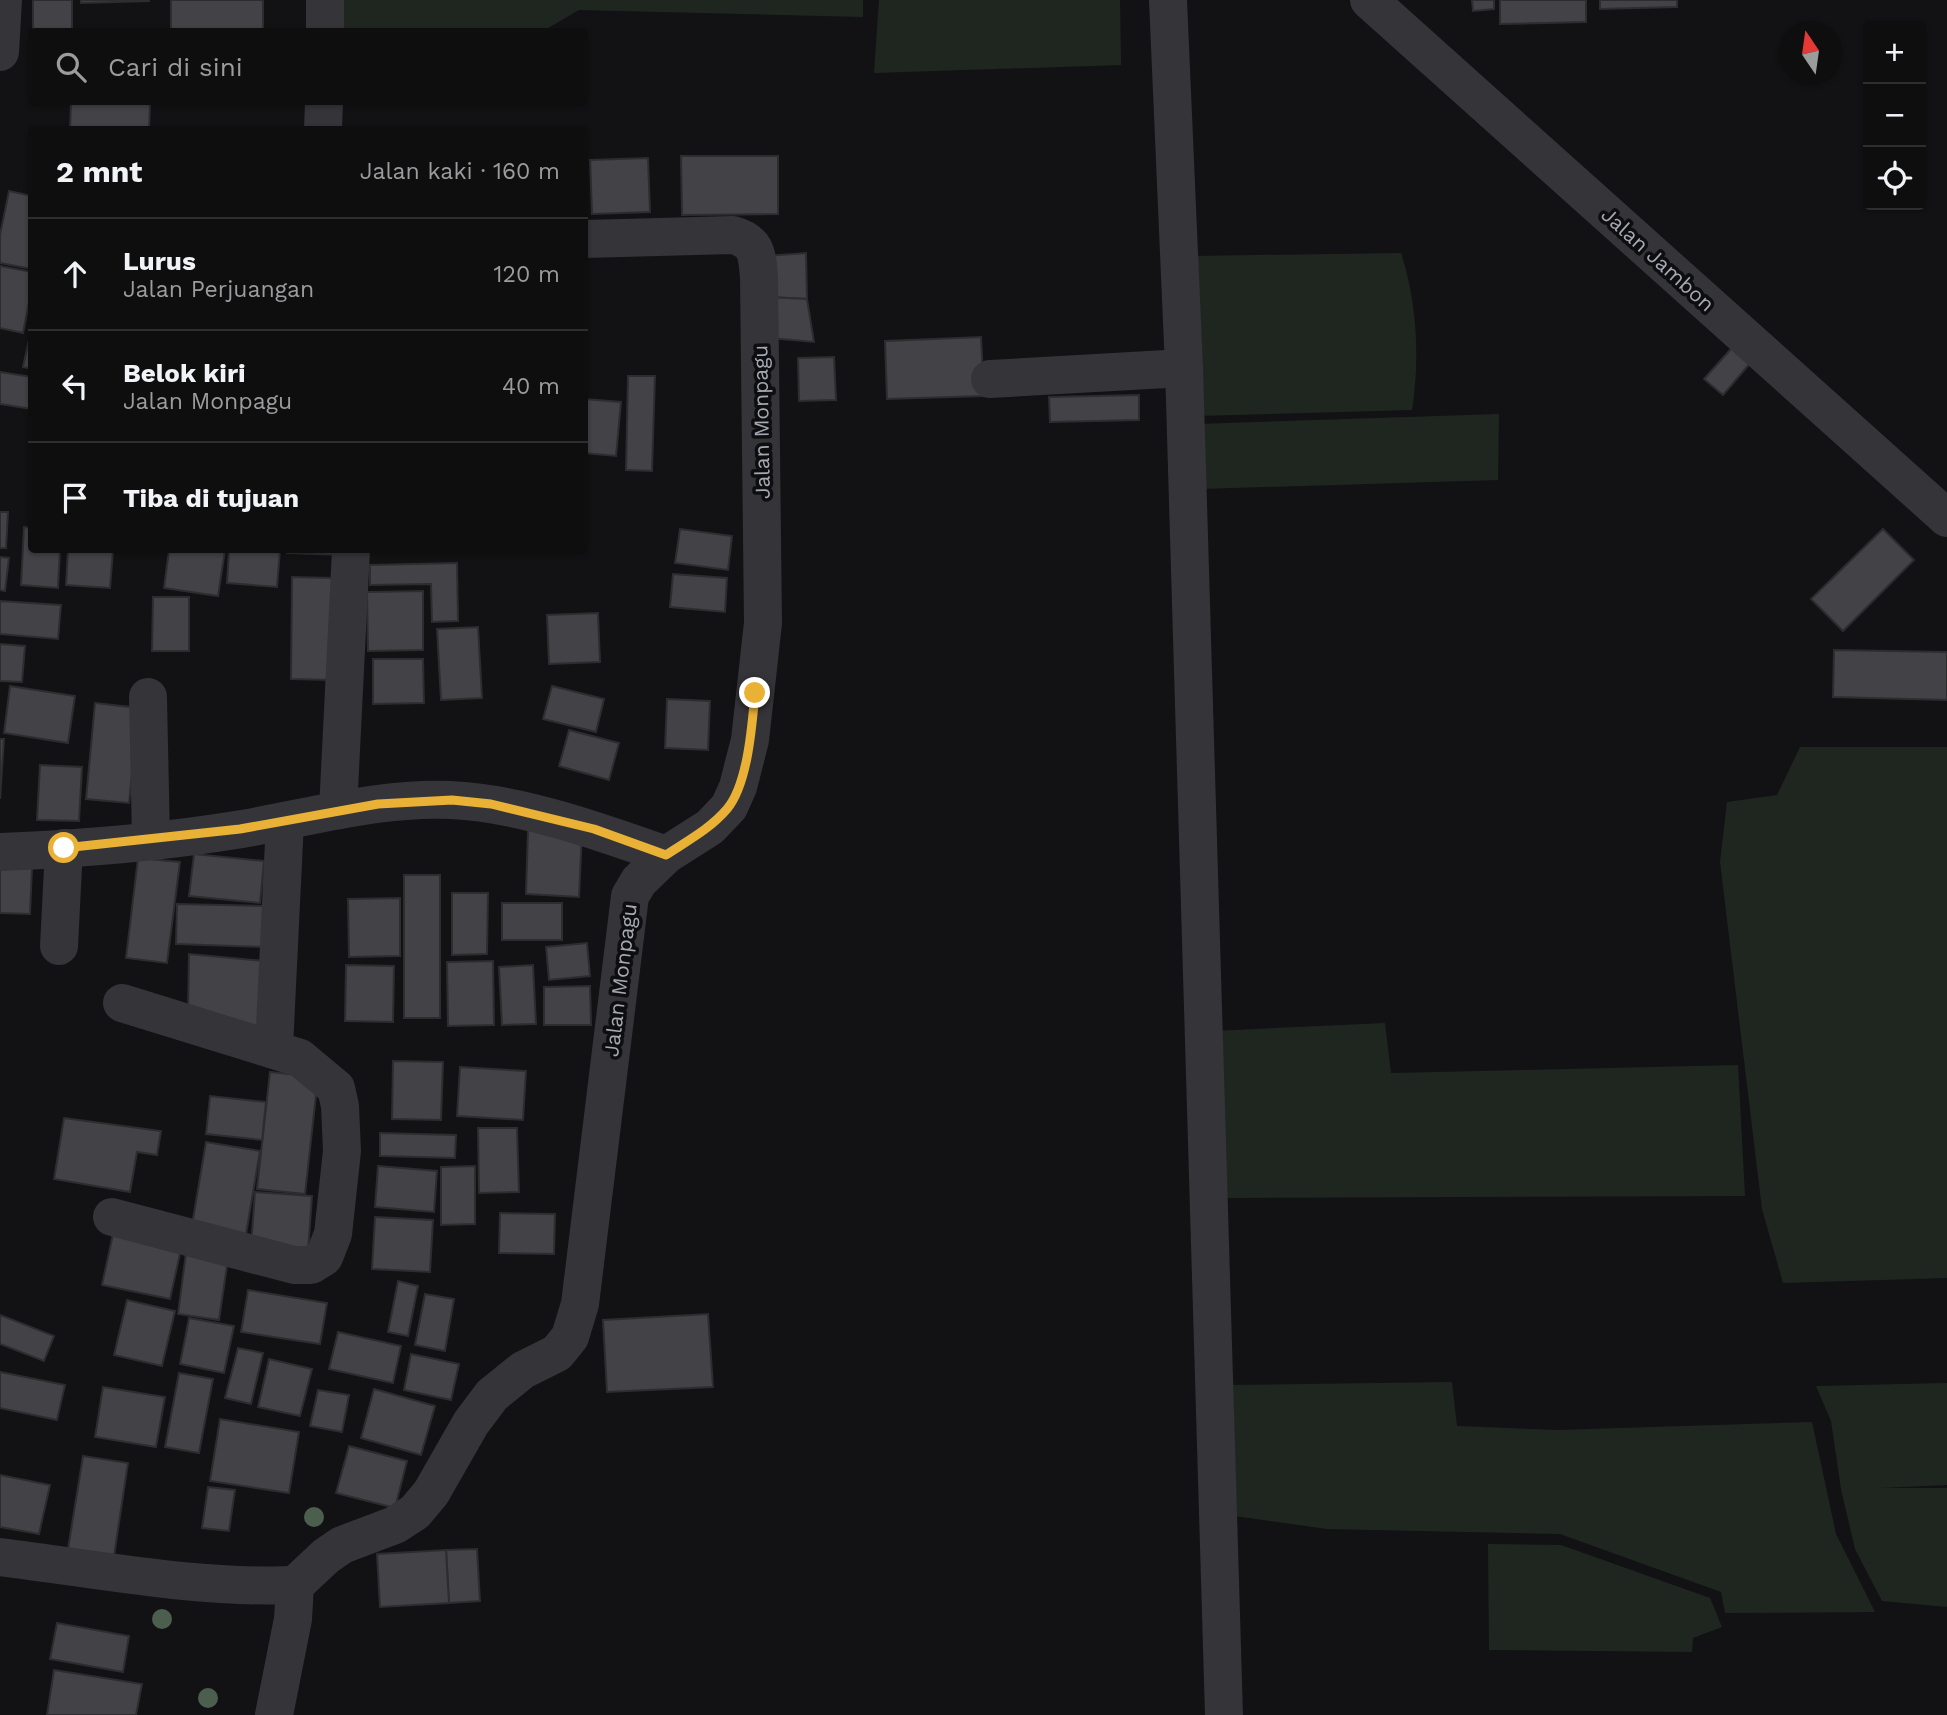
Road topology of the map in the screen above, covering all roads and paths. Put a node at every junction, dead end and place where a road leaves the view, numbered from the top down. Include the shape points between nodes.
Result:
1 (3, 0) edge
2 (325, 0) edge
3 (1168, 0) edge
4 (1368, 0) edge
5 (325, 28) edge
6 (0, 52) edge
7 (324, 105) edge
8 (323, 126) edge
9 (588, 239) edge
10 (1184, 368) junction
11 (989, 379) dead end
12 (1947, 518) edge
13 (351, 553) edge
14 (148, 697) dead end
15 (338, 810) junction
16 (285, 821) junction
17 (151, 840) junction
18 (64, 848) junction
19 (0, 852) edge
20 (666, 855) junction
21 (59, 946) dead end
22 (122, 1003) dead end
23 (274, 1048) junction
24 (112, 1217) dead end
25 (0, 1557) edge
26 (295, 1585) junction
27 (274, 1715) edge
28 (1224, 1715) edge

1 - 6 street
2 - 5 street
3 - 10 street
4 - 12 street, Jalan Jambon
7 - 8 street
9 - 20 street, Jalan Monpagu via 733,234 747,239 756,252 763,623 750,740 729,807 710,827
10 - 11 street
10 - 28 street
13 - 15 street
14 - 17 street
15 - 16 street
15 - 20 street via 417,801 491,804 594,829
16 - 17 street
16 - 23 street
17 - 18 street
18 - 19 street
18 - 21 street
20 - 26 street, Jalan Monpagu via 639,881 626,912 580,1304 570,1337 557,1353 523,1370 492,1395 415,1512 395,1525 342,1545
22 - 23 street
23 - 24 street via 300,1058 336,1088 342,1151 333,1234 324,1257 311,1265 293,1265
25 - 26 street via 151,1578 253,1587
26 - 27 street

